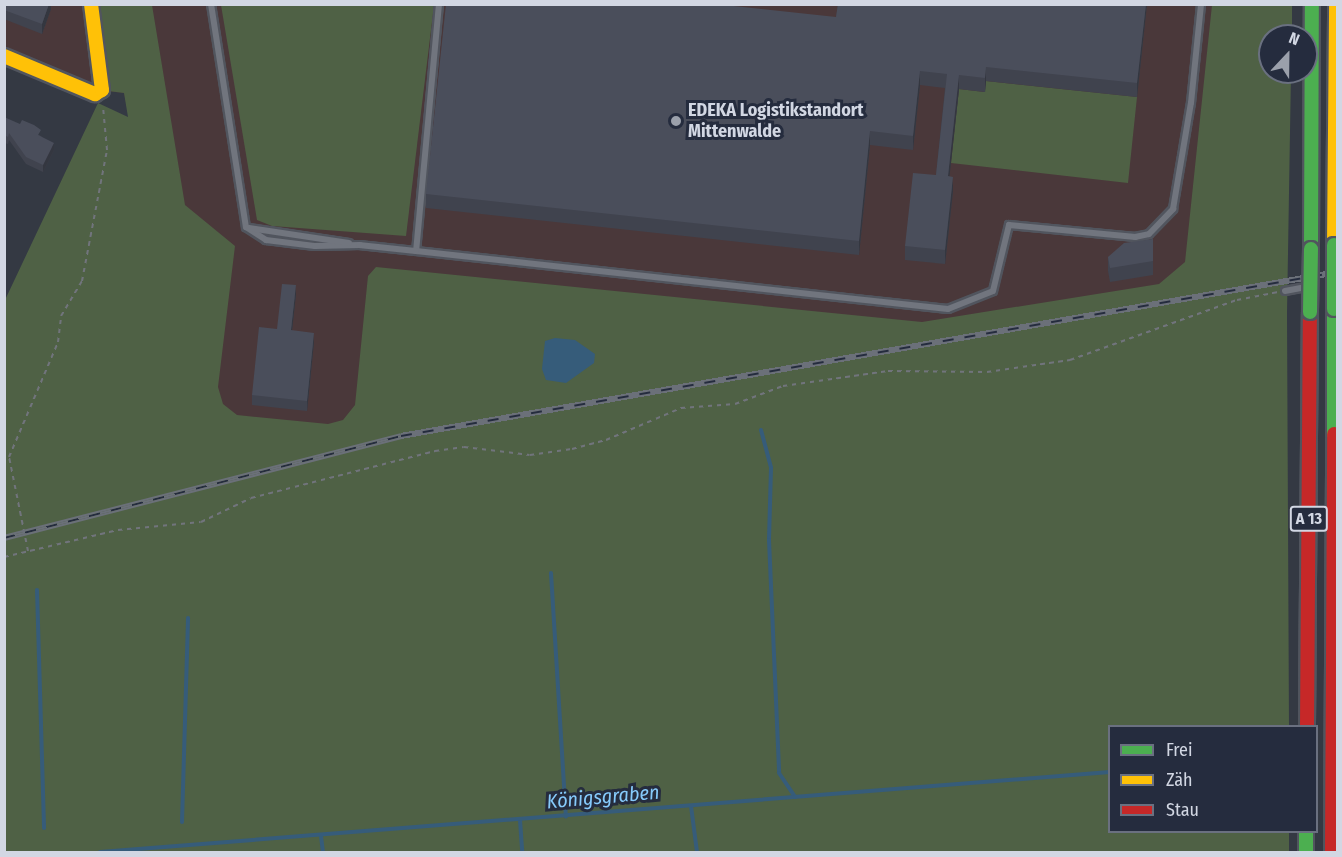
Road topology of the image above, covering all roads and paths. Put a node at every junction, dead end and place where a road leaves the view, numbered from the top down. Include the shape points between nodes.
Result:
1 (91, 4) edge
2 (211, 4) edge
3 (440, 4) edge
4 (1201, 4) edge
5 (1312, 4) edge
6 (1336, 4) edge
7 (4, 56) edge
8 (97, 93) junction
9 (246, 228) junction
10 (360, 245) junction
11 (416, 250) junction
12 (1338, 281) edge
13 (1327, 283) dead end
14 (1317, 285) dead end
15 (1285, 291) joint
16 (28, 551) junction
17 (4, 557) edge
18 (1307, 725) edge
19 (1306, 833) edge
20 (1306, 852) edge
21 (1332, 852) edge

1 - 8 main road via 103,82
2 - 9 lane
3 - 11 lane
4 - 11 lane via 1191,103 1173,209 1149,234 1135,237 1009,225 993,291 948,309
5 - 18 main road, A 13, bridge
6 - 21 main road, A 13, bridge
7 - 8 main road
8 - 16 path via 107,150 82,281 60,316 58,342 9,457
9 - 10 lane via 299,232
9 - 10 lane via 266,240 315,246
10 - 11 lane
12 - 13 lane
14 - 15 lane
15 - 16 path via 1237,300 1070,360 987,372 888,370 783,386 735,404 681,408 606,440 572,449 530,455 464,447 435,451 251,498 201,522 118,530
16 - 17 path
19 - 20 main road

